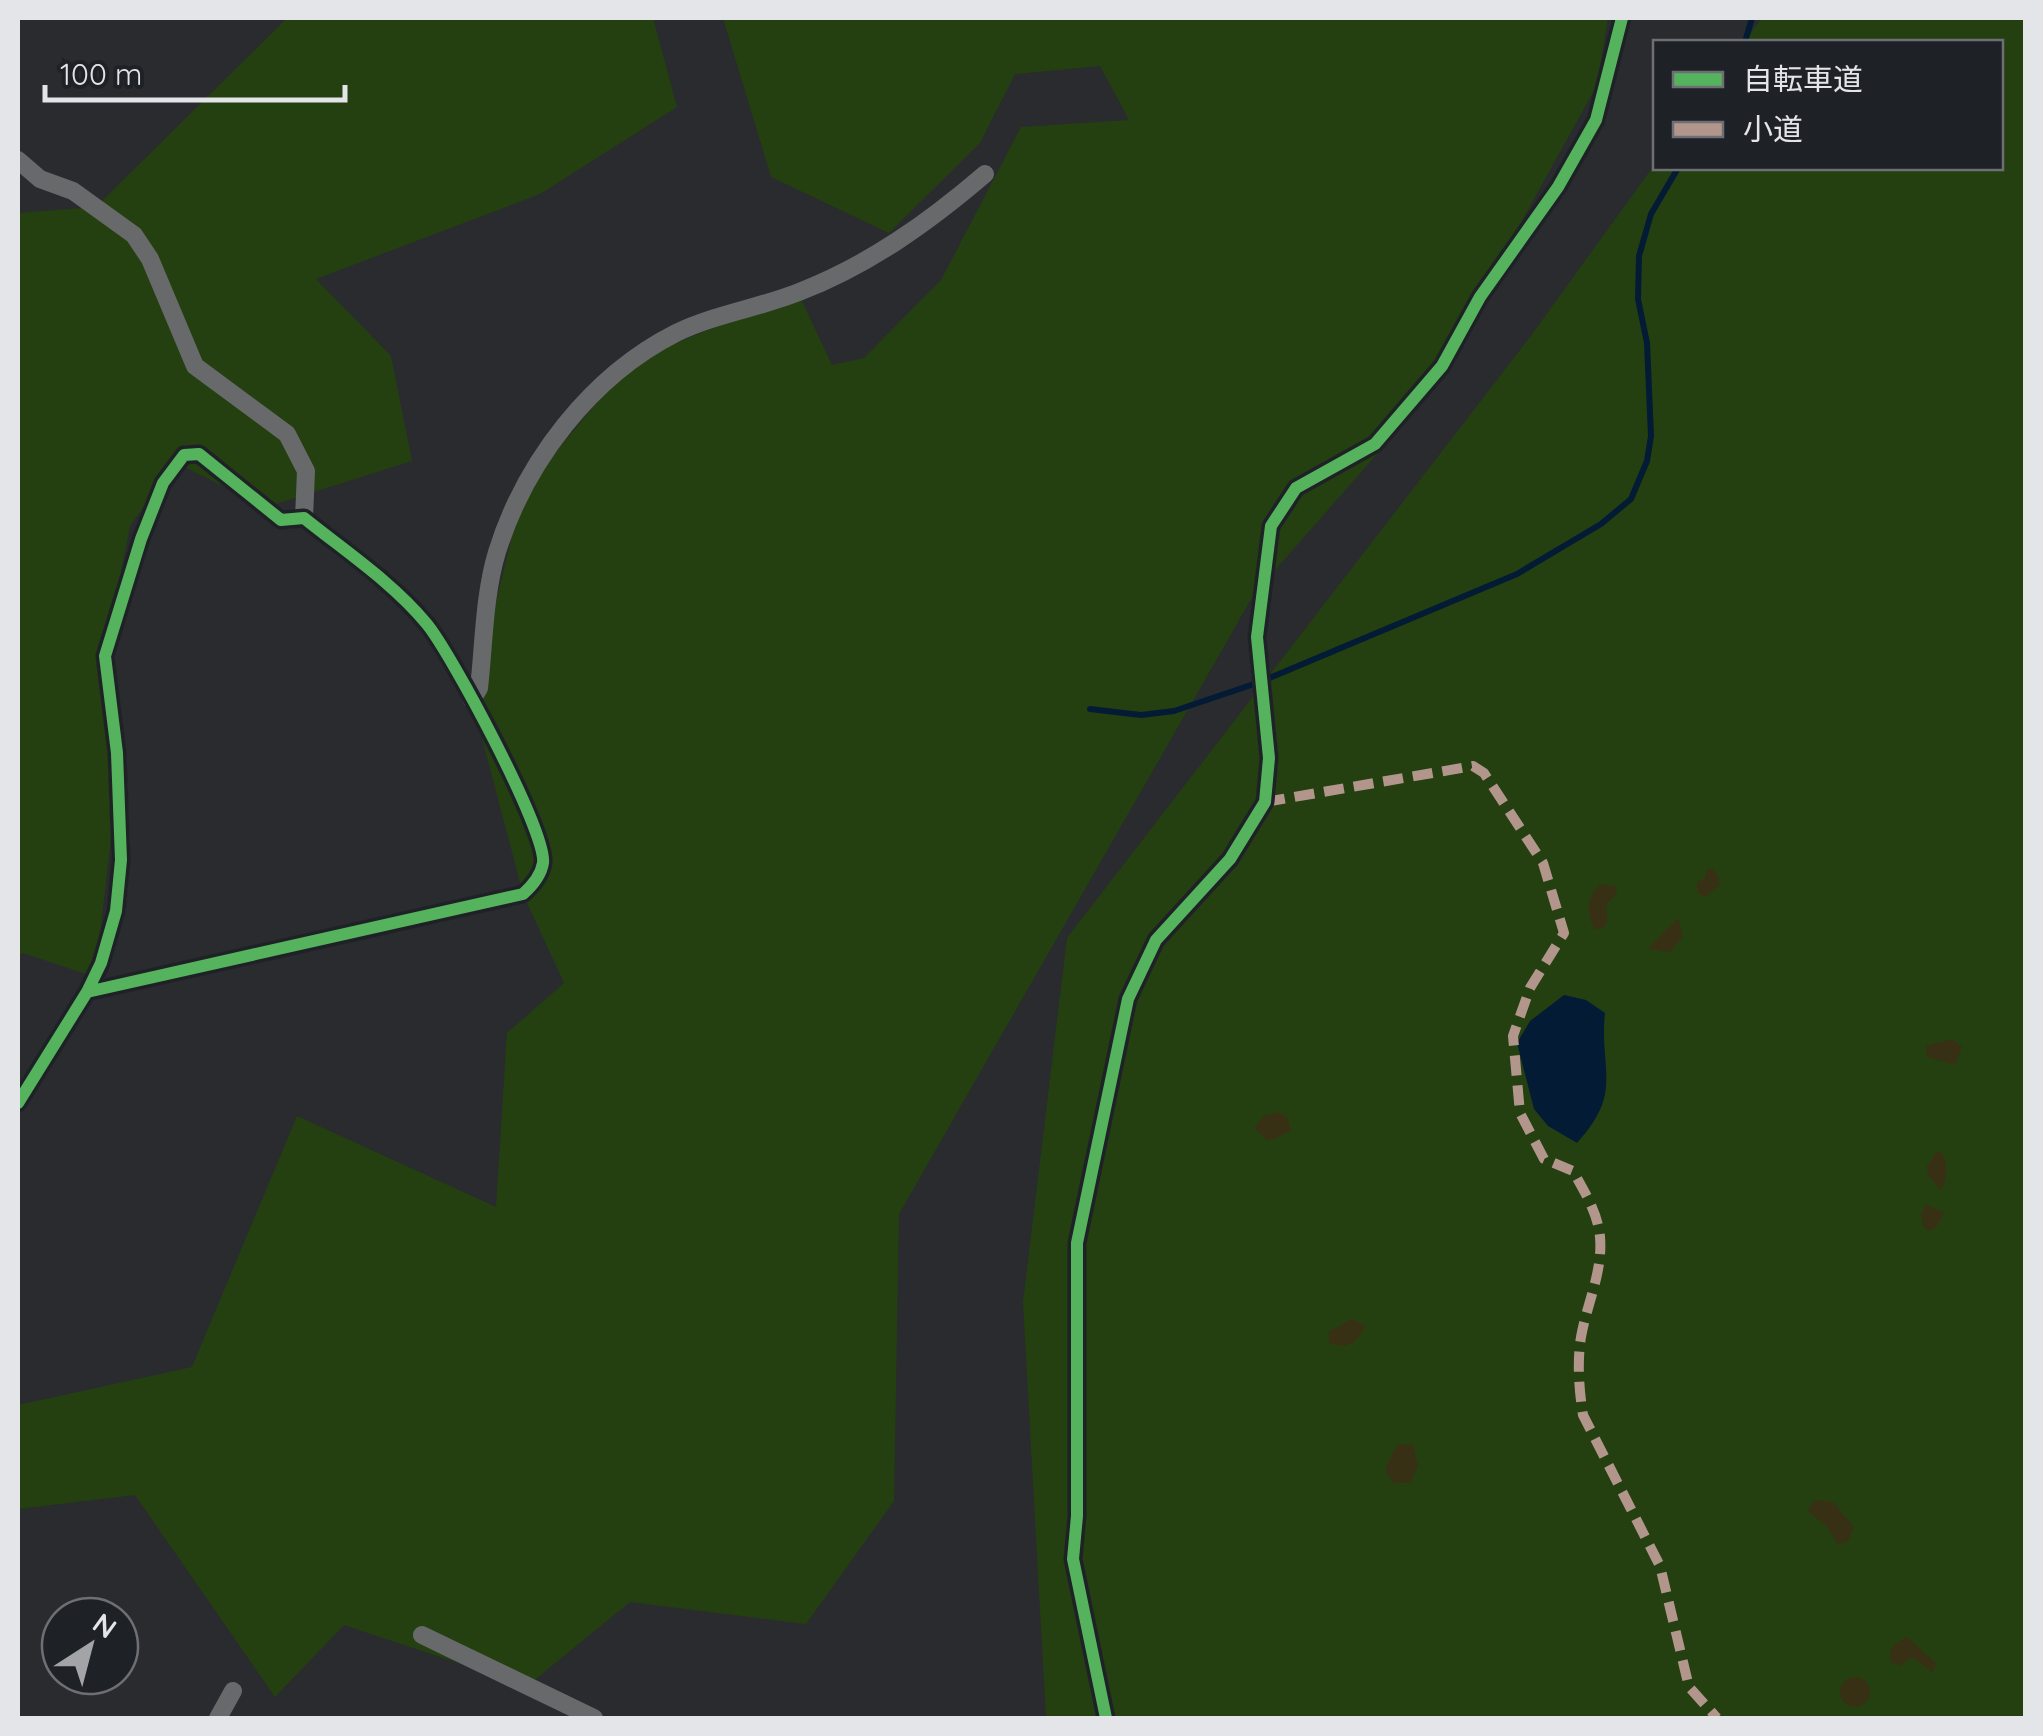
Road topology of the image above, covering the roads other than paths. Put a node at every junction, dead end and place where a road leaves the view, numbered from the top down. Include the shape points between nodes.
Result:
1 (1622, 18) edge
2 (18, 160) edge
3 (984, 174) dead end
4 (304, 518) junction
5 (472, 700) junction
6 (87, 992) junction
7 (18, 1102) edge
8 (422, 1635) dead end
9 (233, 1692) dead end
10 (218, 1718) edge
11 (594, 1718) edge
12 (1106, 1718) edge

1 - 12 street via 1596,120 1442,366 1375,444 1296,488 1271,526 1256,637 1269,758 1265,802 1230,859 1156,940 1128,998 1077,1243 1072,1560
2 - 4 street via 134,235 196,366 287,434 306,471
3 - 5 street via 892,246 798,293 676,333 593,391 530,475 497,552
4 - 5 street via 428,625
4 - 6 street via 281,520 199,454 184,455 163,483 105,656 118,753 121,860 116,911
5 - 6 street via 542,849 543,864 523,894
6 - 7 street
8 - 11 street
9 - 10 street

